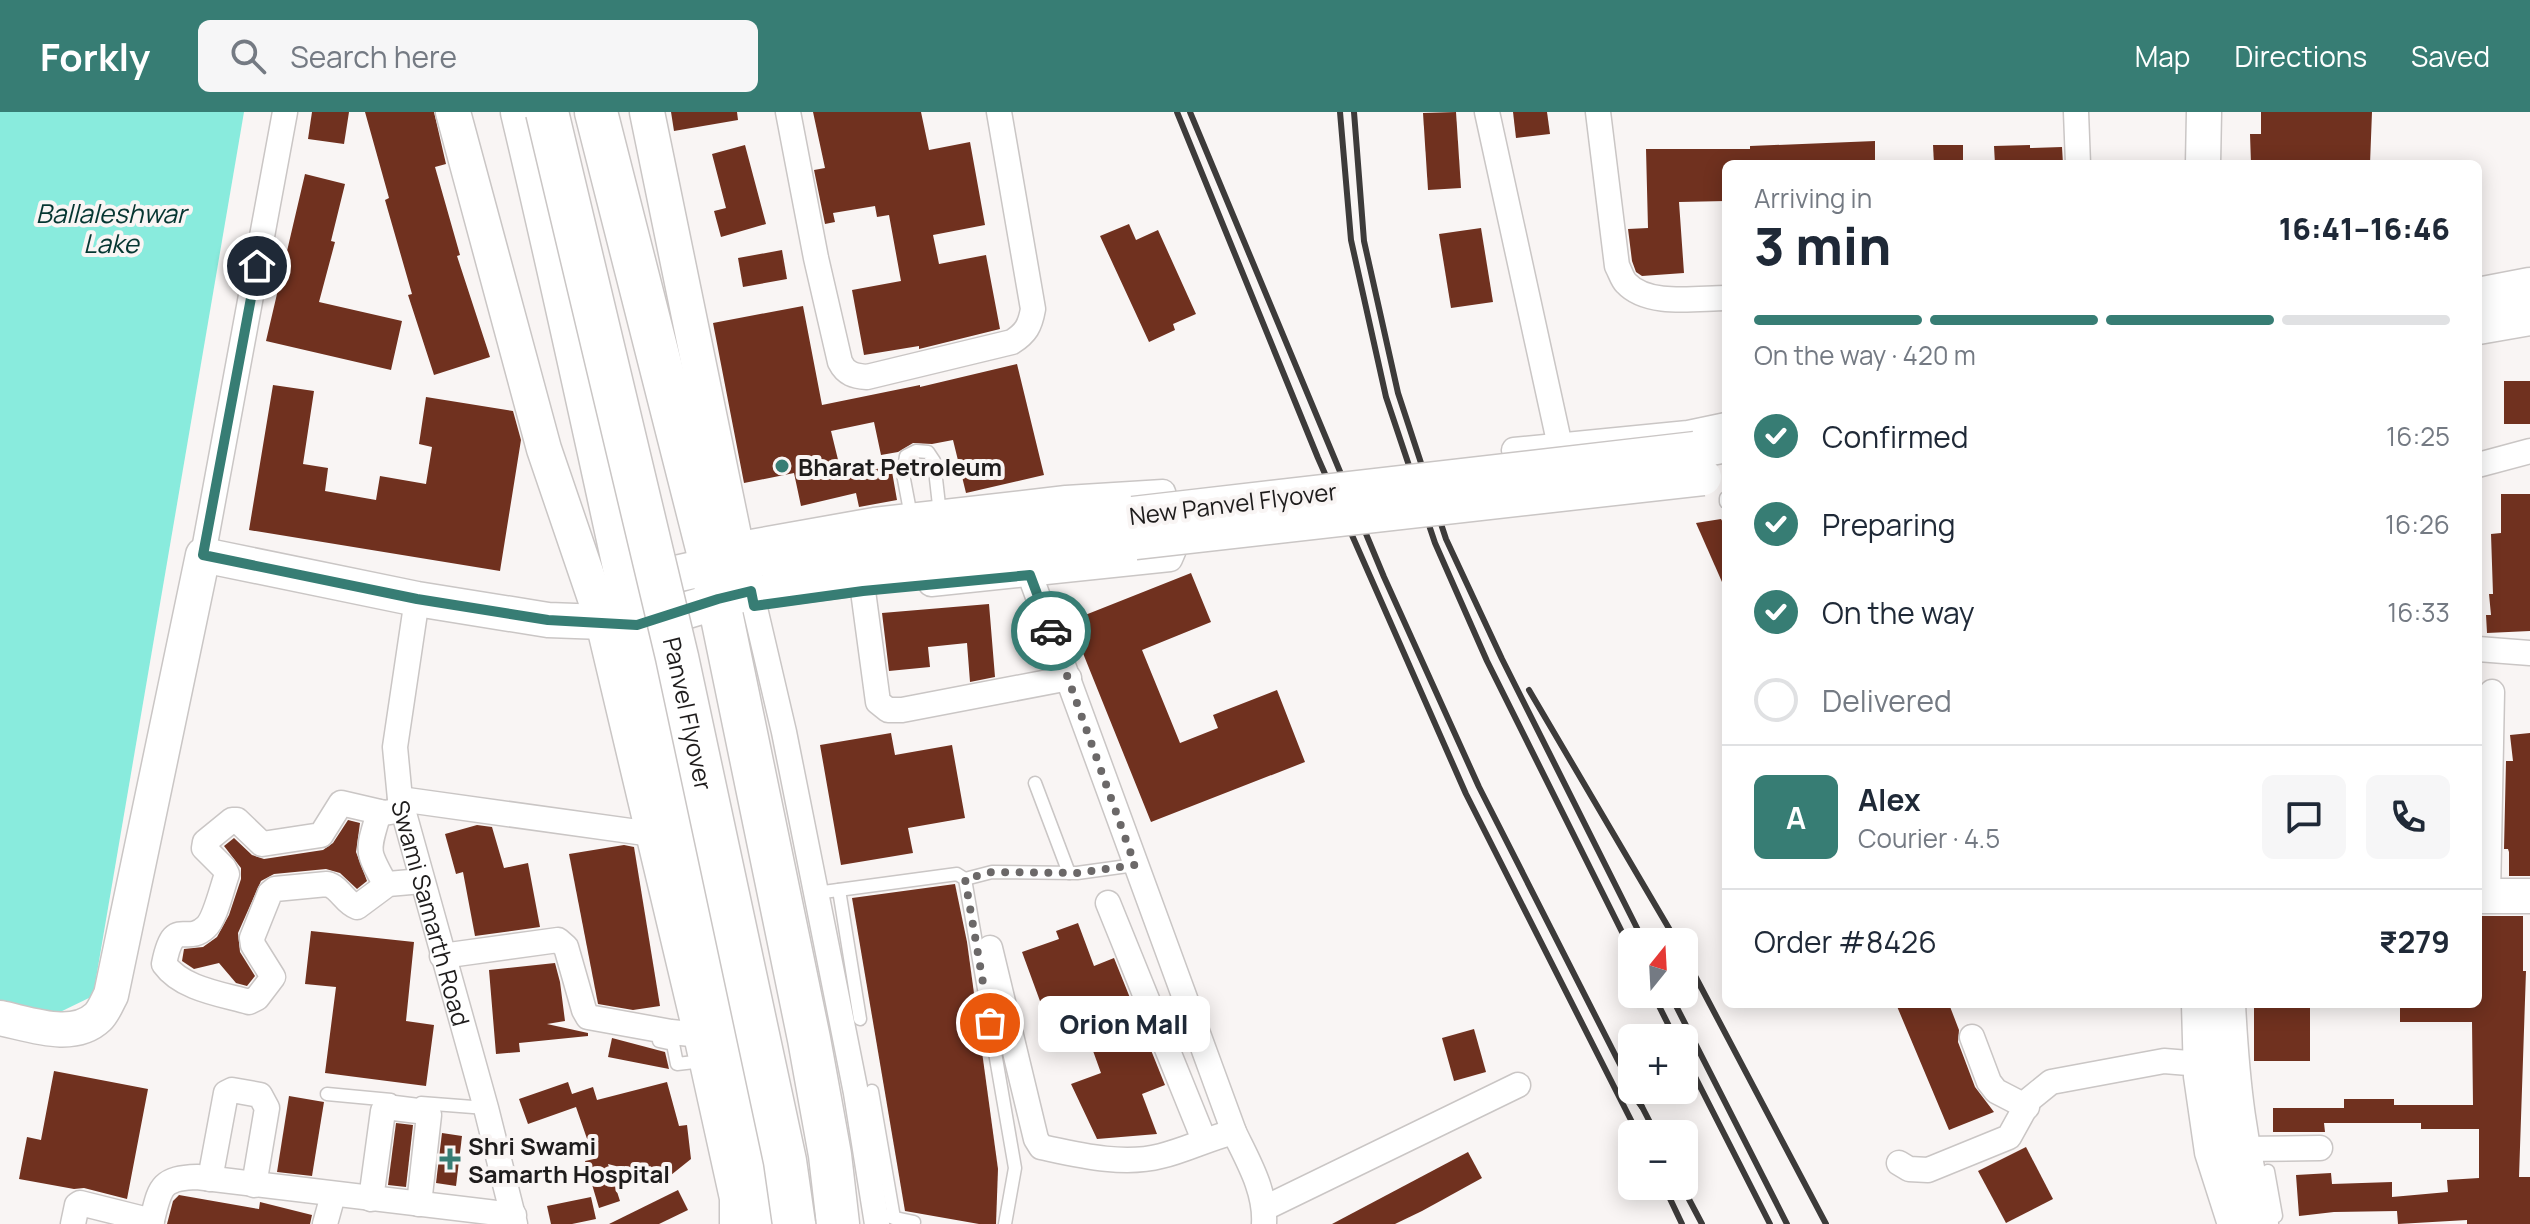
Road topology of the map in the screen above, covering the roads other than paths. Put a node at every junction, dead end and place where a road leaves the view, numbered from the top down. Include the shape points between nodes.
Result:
1 (285, 112) edge
2 (453, 112) edge
3 (522, 112) edge
4 (547, 112) edge
5 (571, 112) edge
6 (596, 112) edge
7 (647, 112) edge
8 (788, 112) edge
9 (999, 112) edge
10 (1487, 112) edge
11 (1598, 112) edge
12 (2076, 112) edge
13 (2204, 112) edge
14 (2223, 112) edge
15 (2078, 160) edge
16 (2203, 160) edge
17 (2223, 160) edge
18 (2530, 286) edge
19 (2482, 295) edge
20 (1722, 298) edge
21 (2530, 317) edge
22 (2482, 325) edge
23 (1722, 426) edge
24 (1560, 446) junction
25 (1514, 450) dead end
26 (2530, 451) edge
27 (2482, 464) edge
28 (1717, 474) edge
29 (940, 514) junction
30 (911, 516) junction
31 (203, 555) junction
32 (1030, 575) junction
33 (730, 579) junction
34 (630, 584) junction
35 (863, 591) junction
36 (417, 599) junction
37 (620, 624) junction
38 (2482, 649) edge
39 (2530, 653) edge
40 (731, 669) junction
41 (1069, 678) junction
42 (636, 689) junction
43 (2492, 692) dead end
44 (2484, 754) edge
45 (1035, 783) dead end
46 (394, 807) junction
47 (652, 834) junction
48 (1069, 873) junction
49 (1139, 876) junction
50 (965, 879) junction
51 (422, 881) junction
52 (386, 885) junction
53 (828, 892) junction
54 (2483, 896) edge
55 (2530, 896) edge
56 (990, 948) dead end
57 (442, 956) junction
58 (2199, 1008) edge
59 (2228, 1008) edge
60 (0, 1018) edge
61 (860, 1019) dead end
62 (616, 1031) dead end
63 (1972, 1037) dead end
64 (714, 1049) junction
65 (2201, 1064) junction
66 (1518, 1085) dead end
67 (872, 1091) dead end
68 (327, 1094) dead end
69 (2027, 1107) junction
70 (486, 1108) junction
71 (1234, 1132) junction
72 (1204, 1140) junction
73 (2320, 1148) dead end
74 (2255, 1160) junction
75 (1899, 1163) dead end
76 (212, 1168) junction
77 (255, 1174) junction
78 (372, 1192) junction
79 (333, 1195) junction
80 (419, 1198) junction
81 (1265, 1216) edge
82 (2264, 1219) edge
83 (514, 1220) edge
84 (142, 1221) edge
85 (867, 1221) edge
86 (914, 1222) dead end
87 (73, 1224) edge
88 (325, 1224) edge
89 (737, 1224) edge
90 (768, 1224) edge
91 (794, 1224) edge
92 (818, 1224) edge
93 (1005, 1224) edge

1 - 31 street
2 - 37 street via 544,449
3 - 34 highway
4 - 91 highway, Panvel Flyover, bridge via 677,657
5 - 92 highway, Panvel Flyover via 699,654
6 - 33 highway
7 - 33 street
8 - 9 street via 840,362 844,371 867,377 1012,342 1031,322
10 - 24 street
11 - 20 street via 1617,266 1624,282 1659,298
12 - 15 street
13 - 16 street
14 - 17 street
18 - 19 main road
21 - 22 main road
23 - 24 street
24 - 25 street
26 - 27 street
28 - 33 main road, New Panvel Flyover, bridge via 1134,528
29 - 30 street
29 - 30 lane via 934,461 928,452 916,451 906,456 903,474
29 - 32 street via 1163,492 1176,545 1170,559
30 - 33 street via 874,520
31 - 36 street
31 - 60 street via 111,995 99,1016 83,1027 61,1030
32 - 35 street
32 - 41 street
33 - 34 main road
33 - 35 street
33 - 37 main road
33 - 40 highway
33 - 53 street via 784,732
34 - 37 highway
35 - 41 street via 878,702 888,710
36 - 37 street via 548,620
36 - 46 street, Swami Samarth Road via 395,747
37 - 42 highway
38 - 39 street
40 - 85 highway via 830,1155
40 - 85 street via 755,702 849,1189
41 - 49 street
42 - 47 street
42 - 64 highway
43 - 44 street
44 - 54 street
45 - 48 lane
46 - 47 street
46 - 51 street, Swami Samarth Road
46 - 52 street via 369,848
46 - 52 street via 341,803 321,835 262,844 232,820 205,842 204,848 227,874 209,924 203,931 174,936 164,964 171,974 204,990 249,1002 273,977 252,938 270,893 334,885 357,907
47 - 64 street
48 - 49 lane
48 - 50 lane via 992,872
49 - 71 street
49 - 72 street via 1103,905
50 - 53 lane via 957,874
50 - 93 lane via 1015,1168
51 - 52 street
51 - 57 street, Swami Samarth Road
53 - 61 lane
53 - 85 street via 856,1093
54 - 55 street
56 - 72 street via 1041,1147 1103,1160 1160,1157
57 - 64 street via 558,940 566,947 588,1017 671,1032
57 - 70 street, Swami Samarth Road
58 - 65 street
59 - 74 street via 2234,1101
62 - 64 lane via 673,1044 677,1064
63 - 69 street via 1996,1091
64 - 89 street
64 - 90 highway
65 - 69 street via 2164,1061 2051,1082
65 - 82 street via 2212,1152
66 - 81 street
67 - 85 lane
68 - 70 lane
69 - 75 street via 2009,1137 1928,1170
70 - 83 street, Swami Samarth Road
71 - 72 street
71 - 81 street via 1260,1190
73 - 74 street
74 - 82 street
76 - 77 street
76 - 77 street via 226,1093 232,1090 260,1095 267,1108
76 - 84 street via 165,1184
77 - 79 street
78 - 79 street
78 - 80 street
78 - 80 street via 383,1111 386,1107 426,1112
79 - 88 street
80 - 83 street
84 - 87 street via 80,1203
85 - 86 lane

